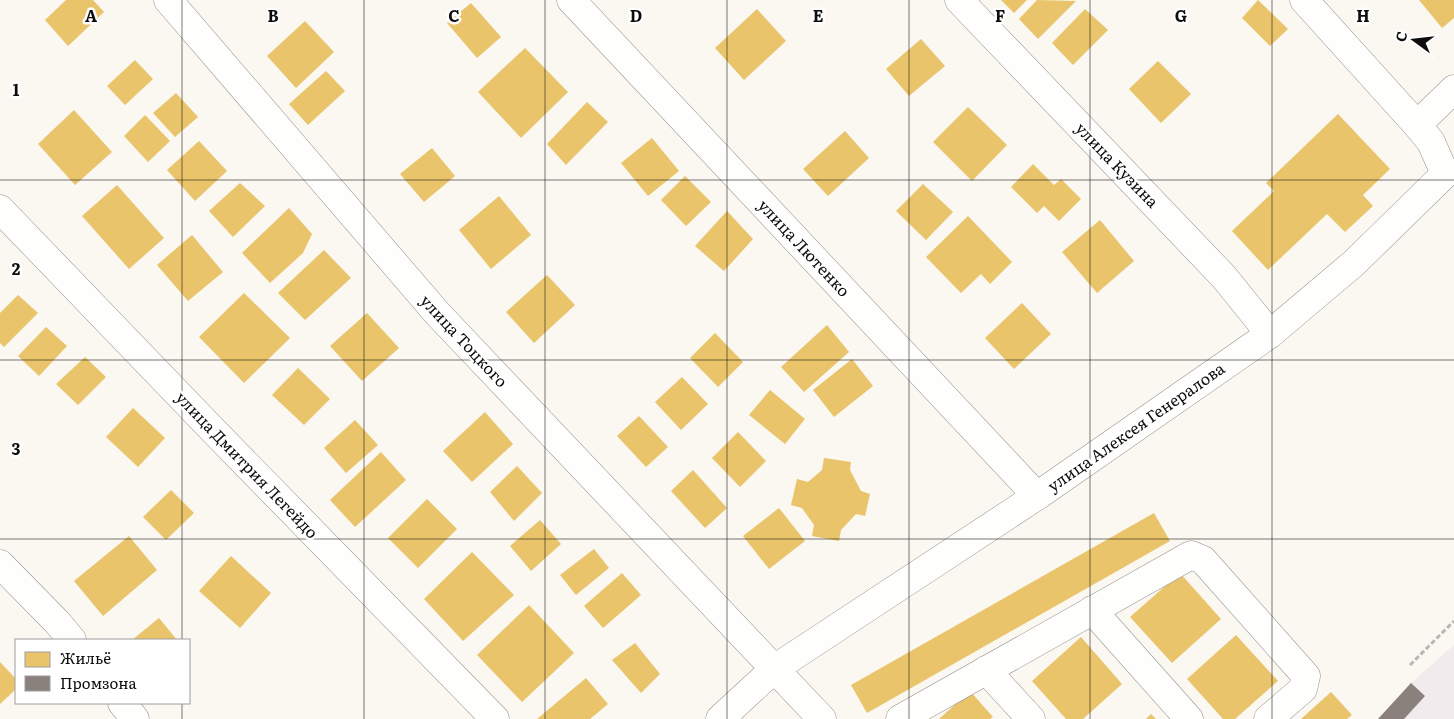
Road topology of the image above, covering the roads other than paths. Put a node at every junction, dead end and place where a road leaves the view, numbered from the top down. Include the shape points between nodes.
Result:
1 (168, 0) edge
2 (571, 0) edge
3 (959, 0) edge
4 (1304, 0) edge
5 (1454, 89) edge
6 (1417, 125) junction
7 (0, 209) edge
8 (1270, 334) junction
9 (1038, 496) junction
10 (0, 564) edge
11 (1092, 610) junction
12 (71, 639) edge
13 (774, 669) junction
14 (986, 670) junction
15 (123, 704) edge
16 (135, 719) edge
17 (496, 719) edge
18 (720, 719) edge
19 (822, 719) edge
20 (900, 719) edge
21 (1030, 719) edge
22 (1189, 719) edge
23 (1268, 719) edge

1 - 13 street, улица Тоцкого via 438,313
2 - 9 street, улица Лютенко
3 - 8 street, улица Кузина via 1224,277
4 - 6 street
5 - 6 street
6 - 8 street, улица Алексея Генералова via 1432,142 1445,174 1354,263
7 - 17 street, улица Дмитрия Легейдо
8 - 9 street, улица Алексея Генералова
9 - 13 street, улица Алексея Генералова
10 - 12 street
11 - 14 street
11 - 22 street
11 - 23 street via 1185,557 1198,556 1306,676 1303,688
13 - 18 street, улица Алексея Генералова
13 - 19 street, улица Тоцкого
14 - 20 street
14 - 21 street
15 - 16 street

